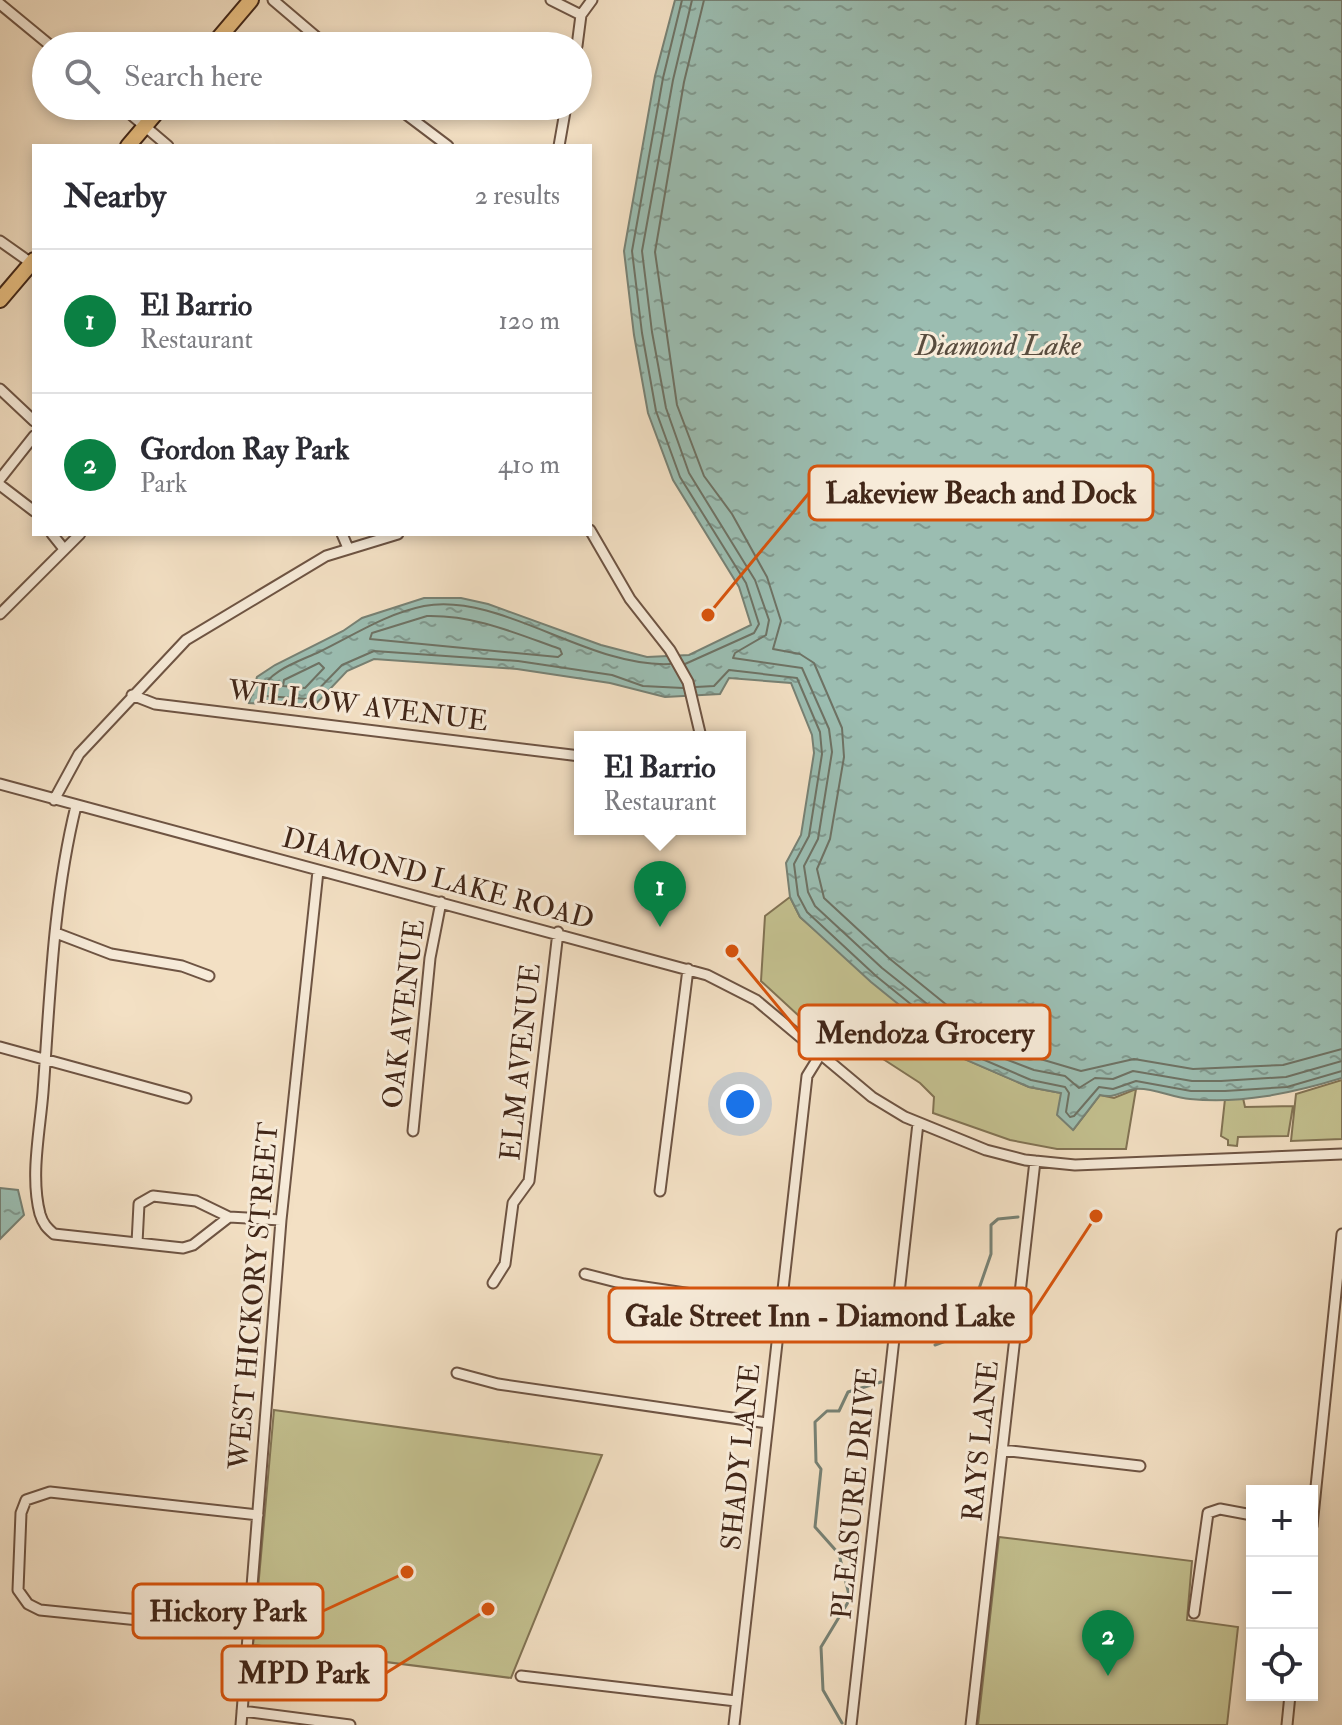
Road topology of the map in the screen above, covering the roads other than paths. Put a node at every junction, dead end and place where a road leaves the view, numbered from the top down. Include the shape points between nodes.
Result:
1 (251, 0) edge
2 (273, 0) edge
3 (551, 0) edge
4 (592, 0) edge
5 (0, 4) edge
6 (581, 15) junction
7 (34, 32) edge
8 (224, 32) edge
9 (311, 32) edge
10 (579, 32) edge
11 (138, 120) edge
12 (150, 120) edge
13 (414, 120) edge
14 (564, 120) edge
15 (145, 126) junction
16 (130, 144) edge
17 (166, 144) edge
18 (445, 144) edge
19 (559, 144) edge
20 (0, 241) edge
21 (32, 261) edge
22 (32, 263) edge
23 (0, 300) edge
24 (0, 389) edge
25 (32, 419) edge
26 (32, 439) edge
27 (0, 479) edge
28 (0, 485) edge
29 (32, 509) edge
30 (592, 533) edge
31 (54, 536) edge
32 (78, 536) edge
33 (343, 536) edge
34 (391, 536) edge
35 (348, 548) junction
36 (64, 549) junction
37 (0, 614) edge
38 (132, 695) junction
39 (700, 731) edge
40 (574, 755) edge
41 (0, 784) edge
42 (54, 800) junction
43 (76, 806) junction
44 (318, 871) junction
45 (441, 902) junction
46 (558, 932) junction
47 (56, 933) junction
48 (688, 969) junction
49 (209, 976) dead end
50 (0, 1047) edge
51 (820, 1055) junction
52 (45, 1057) junction
53 (186, 1098) dead end
54 (918, 1123) junction
55 (413, 1131) dead end
56 (1342, 1154) edge
57 (1035, 1161) junction
58 (660, 1191) dead end
59 (229, 1217) junction
60 (281, 1220) junction
61 (1342, 1234) edge
62 (137, 1243) junction
63 (585, 1274) dead end
64 (493, 1283) dead end
65 (780, 1307) junction
66 (457, 1373) dead end
67 (767, 1423) junction
68 (1002, 1450) junction
69 (1140, 1466) dead end
70 (1316, 1485) edge
71 (1246, 1514) edge
72 (258, 1515) junction
73 (1194, 1613) dead end
74 (247, 1631) junction
75 (521, 1676) dead end
76 (736, 1701) junction
77 (1289, 1701) edge
78 (242, 1711) junction
79 (241, 1725) edge
80 (350, 1725) edge
81 (734, 1725) edge
82 (851, 1725) edge
83 (971, 1725) edge
84 (1287, 1725) edge

1 - 8 main road
2 - 9 street
3 - 6 street
4 - 6 street
5 - 7 street
6 - 10 street
11 - 15 street
12 - 15 main road
13 - 18 street
14 - 19 street
15 - 16 main road
15 - 17 street
20 - 21 street
22 - 23 main road
24 - 25 street
26 - 27 street
28 - 29 street
30 - 39 street via 630,599 670,650 694,700
31 - 36 street
32 - 36 street
33 - 35 street
34 - 35 street
35 - 38 street via 262,592 186,640
36 - 37 street
38 - 40 street, WILLOW AVENUE via 155,704
38 - 42 street via 79,754
41 - 42 street, DIAMOND LAKE ROAD
42 - 43 street, DIAMOND LAKE ROAD
43 - 44 street, DIAMOND LAKE ROAD
43 - 47 street
44 - 45 street, DIAMOND LAKE ROAD
44 - 60 street, WEST HICKORY STREET
45 - 46 street, DIAMOND LAKE ROAD
45 - 55 street, OAK AVENUE via 430,958
46 - 48 street, DIAMOND LAKE ROAD
46 - 64 street, ELM AVENUE via 529,1181 513,1203 505,1264
47 - 49 street via 111,954
47 - 52 street
48 - 51 street, DIAMOND LAKE ROAD via 756,1000
48 - 58 street
50 - 52 street
51 - 54 street, DIAMOND LAKE ROAD via 872,1097
51 - 65 street, SHADY LANE via 807,1076
52 - 53 street
52 - 62 street via 37,1181 44,1225 54,1234
54 - 57 street, DIAMOND LAKE ROAD via 986,1150
54 - 82 street, PLEASURE DRIVE
56 - 57 street, DIAMOND LAKE ROAD via 1075,1165
57 - 68 street, RAYS LANE
59 - 60 street
59 - 62 street via 189,1247
59 - 62 street via 196,1201 153,1196 139,1204
60 - 72 street, WEST HICKORY STREET
61 - 70 street
63 - 65 street
65 - 67 street, SHADY LANE
66 - 67 street via 498,1384
67 - 76 street, SHADY LANE
68 - 69 street
68 - 83 street, RAYS LANE
71 - 73 street via 1211,1510
72 - 74 street, WEST HICKORY STREET
72 - 74 street via 50,1492 26,1500 21,1513 18,1590 28,1604 40,1610
74 - 78 street, WEST HICKORY STREET
75 - 76 street
76 - 81 street, SHADY LANE
77 - 84 street
78 - 79 street, WEST HICKORY STREET
78 - 80 street

